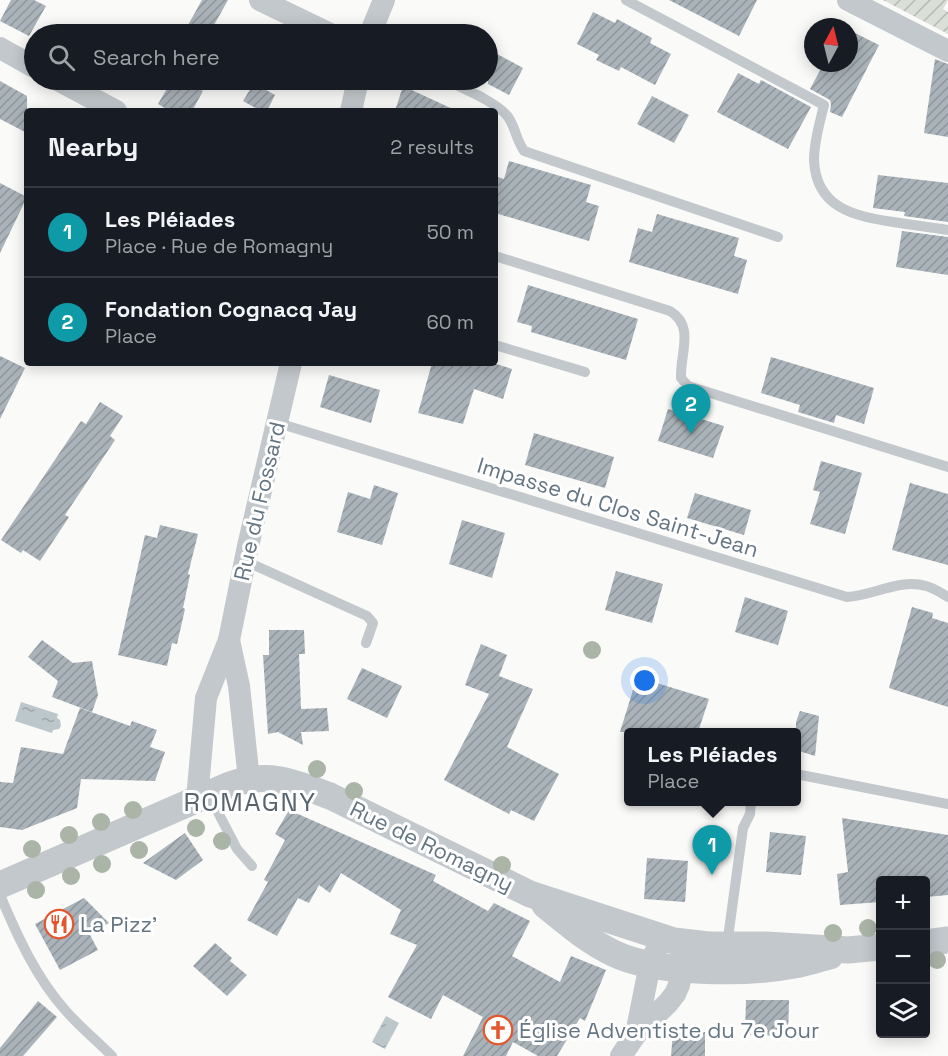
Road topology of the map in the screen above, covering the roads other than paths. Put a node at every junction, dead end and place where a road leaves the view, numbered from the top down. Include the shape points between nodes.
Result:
1 (260, 0) edge
2 (384, 0) edge
3 (626, 0) edge
4 (848, 0) edge
5 (309, 24) edge
6 (374, 24) edge
7 (0, 48) edge
8 (948, 51) edge
9 (24, 61) edge
10 (77, 90) edge
11 (356, 90) edge
12 (464, 90) edge
13 (110, 108) edge
14 (352, 108) edge
15 (497, 108) edge
16 (498, 108) edge
17 (948, 230) edge
18 (778, 237) dead end
19 (498, 257) edge
20 (498, 346) edge
21 (290, 366) edge
22 (585, 372) dead end
23 (278, 423) junction
24 (948, 467) edge
25 (245, 561) junction
26 (948, 597) edge
27 (229, 640) junction
28 (366, 643) dead end
29 (801, 775) edge
30 (249, 780) junction
31 (203, 797) junction
32 (948, 804) edge
33 (751, 806) edge
34 (252, 866) dead end
35 (0, 885) edge
36 (530, 894) junction
37 (0, 895) edge
38 (948, 940) edge
39 (930, 942) edge
40 (726, 945) junction
41 (876, 947) edge
42 (676, 950) junction
43 (848, 950) junction
44 (650, 964) junction
45 (636, 1034) junction
46 (112, 1056) edge
47 (621, 1056) edge

1 - 5 street
2 - 6 street
3 - 17 lane via 824,105 815,146 815,167 825,193 839,207 860,217
4 - 8 street
7 - 9 street
10 - 13 street
11 - 14 street
12 - 15 lane
16 - 18 lane via 510,119 524,151
19 - 24 lane via 680,317 685,327 681,378 688,386
20 - 22 lane
21 - 23 street, Rue du Fossard
23 - 25 street, Rue du Fossard
23 - 26 lane, Impasse du Clos Saint-Jean via 847,597 914,584 928,586
25 - 27 street, Rue du Fossard
25 - 28 lane via 367,616 374,623
27 - 30 street, Rue du Fossard via 239,686
27 - 31 street, Rue du Fossard via 206,698
29 - 32 lane
30 - 31 street, Rue de Romagny
30 - 36 street, Rue de Romagny via 276,778 303,785
31 - 34 lane
31 - 35 street, Rue de Romagny
33 - 40 lane via 743,828
36 - 42 street, Rue de Romagny
36 - 44 street, Rue de Romagny via 594,942 623,957
37 - 46 lane via 22,944 57,999
38 - 39 street
40 - 42 street, Rue de Romagny
40 - 43 street, Rue de Romagny
41 - 43 street, Rue de Romagny
42 - 43 street, Rue de Romagny via 722,970 786,967
42 - 44 street, Rue de Romagny
42 - 45 street via 679,985 672,998
44 - 45 street
45 - 47 street

